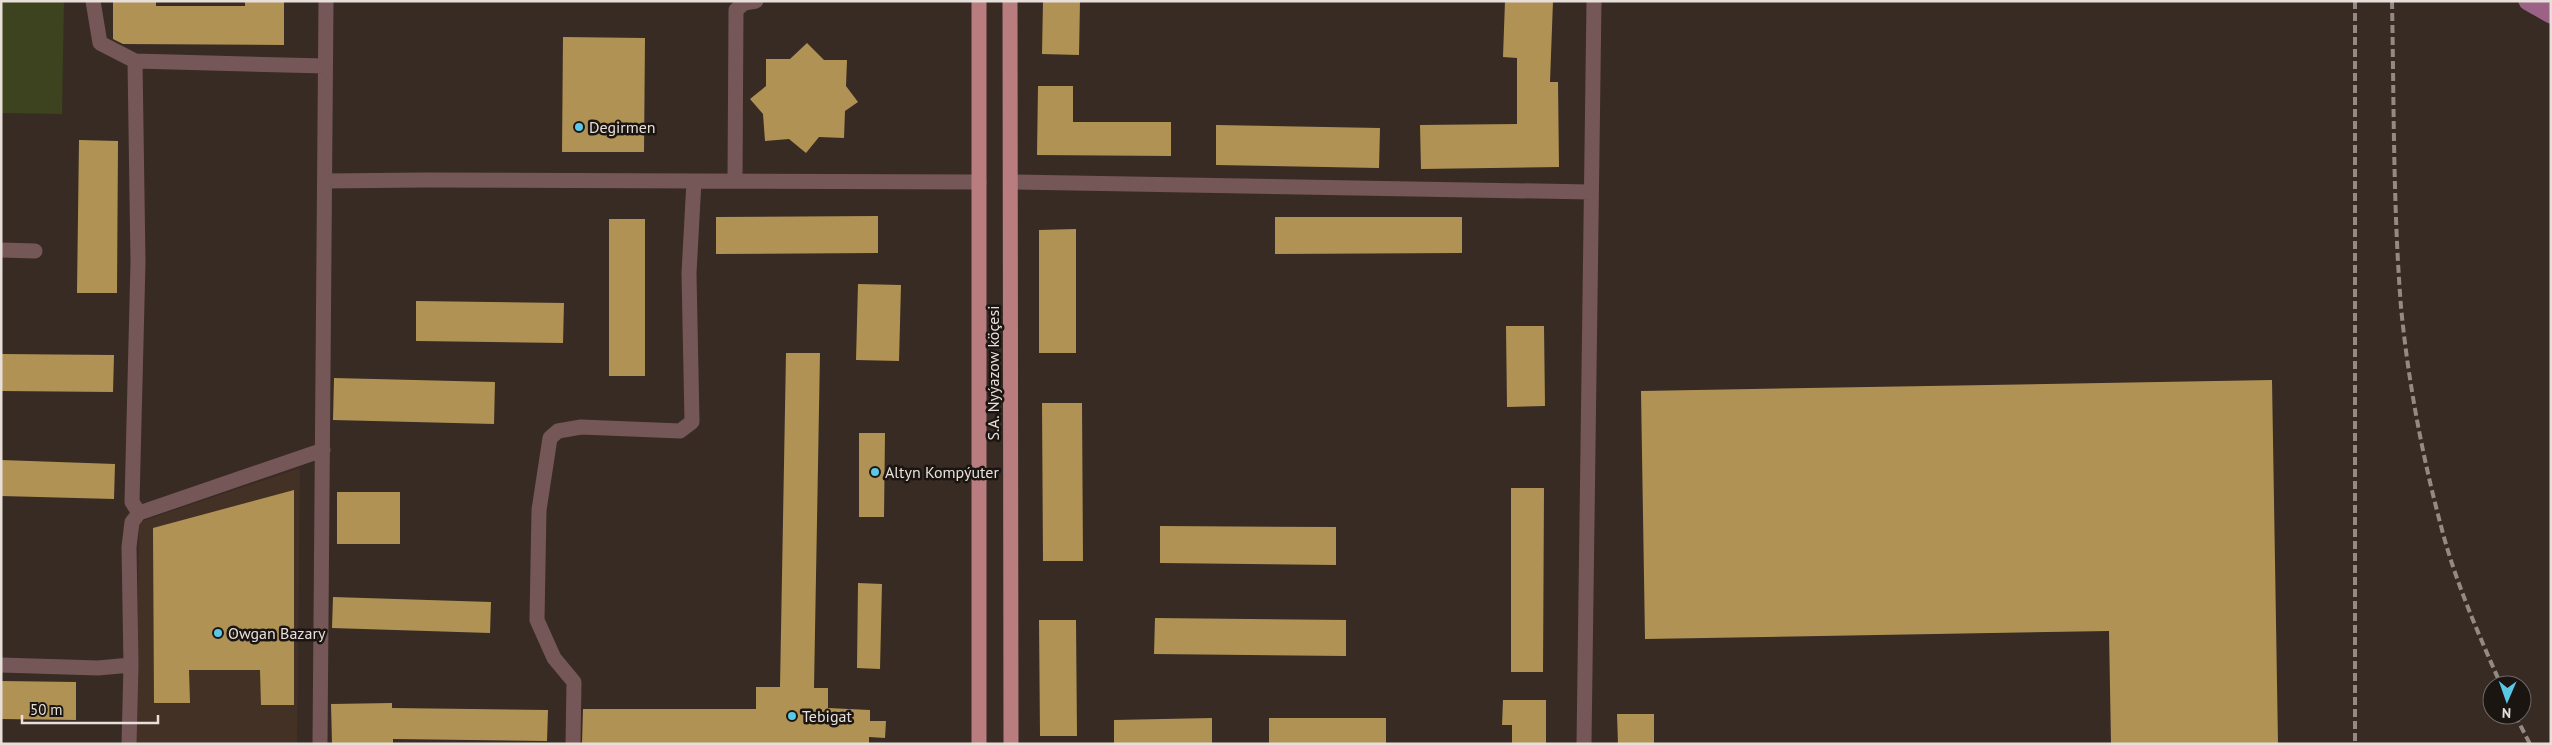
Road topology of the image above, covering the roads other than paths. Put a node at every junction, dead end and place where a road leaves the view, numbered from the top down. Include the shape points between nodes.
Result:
1 (93, 1) edge
2 (326, 1) edge
3 (756, 1) edge
4 (979, 1) edge
5 (1010, 1) edge
6 (1594, 1) edge
7 (135, 61) junction
8 (325, 66) junction
9 (694, 181) junction
10 (735, 181) junction
11 (325, 182) junction
12 (979, 182) junction
13 (1011, 182) junction
14 (1591, 192) junction
15 (1, 250) edge
16 (35, 251) dead end
17 (322, 450) junction
18 (139, 513) junction
19 (1, 665) edge
20 (131, 665) junction
21 (129, 744) edge
22 (320, 744) edge
23 (573, 744) edge
24 (979, 744) edge
25 (1011, 744) edge
26 (1584, 744) edge

1 - 7 street via 100,43
2 - 8 street
3 - 10 street via 744,3 736,10
4 - 12 main road, S.A. Nyýazow köçesi
5 - 13 main road, S.A. Nyýazow köçesi
6 - 14 street
7 - 8 street
7 - 18 street via 138,262 132,502
8 - 11 street
9 - 10 street
9 - 11 street
9 - 23 street via 689,274 692,422 680,431 568,428 550,438 539,510 537,620 554,658 574,682
10 - 12 street
11 - 17 street
12 - 24 main road, S.A. Nyýazow köçesi
13 - 14 street
13 - 25 main road, S.A. Nyýazow köçesi
14 - 26 street
15 - 16 street
17 - 18 street
17 - 22 street
18 - 20 street via 132,522 129,547
19 - 20 street via 98,668
20 - 21 street

